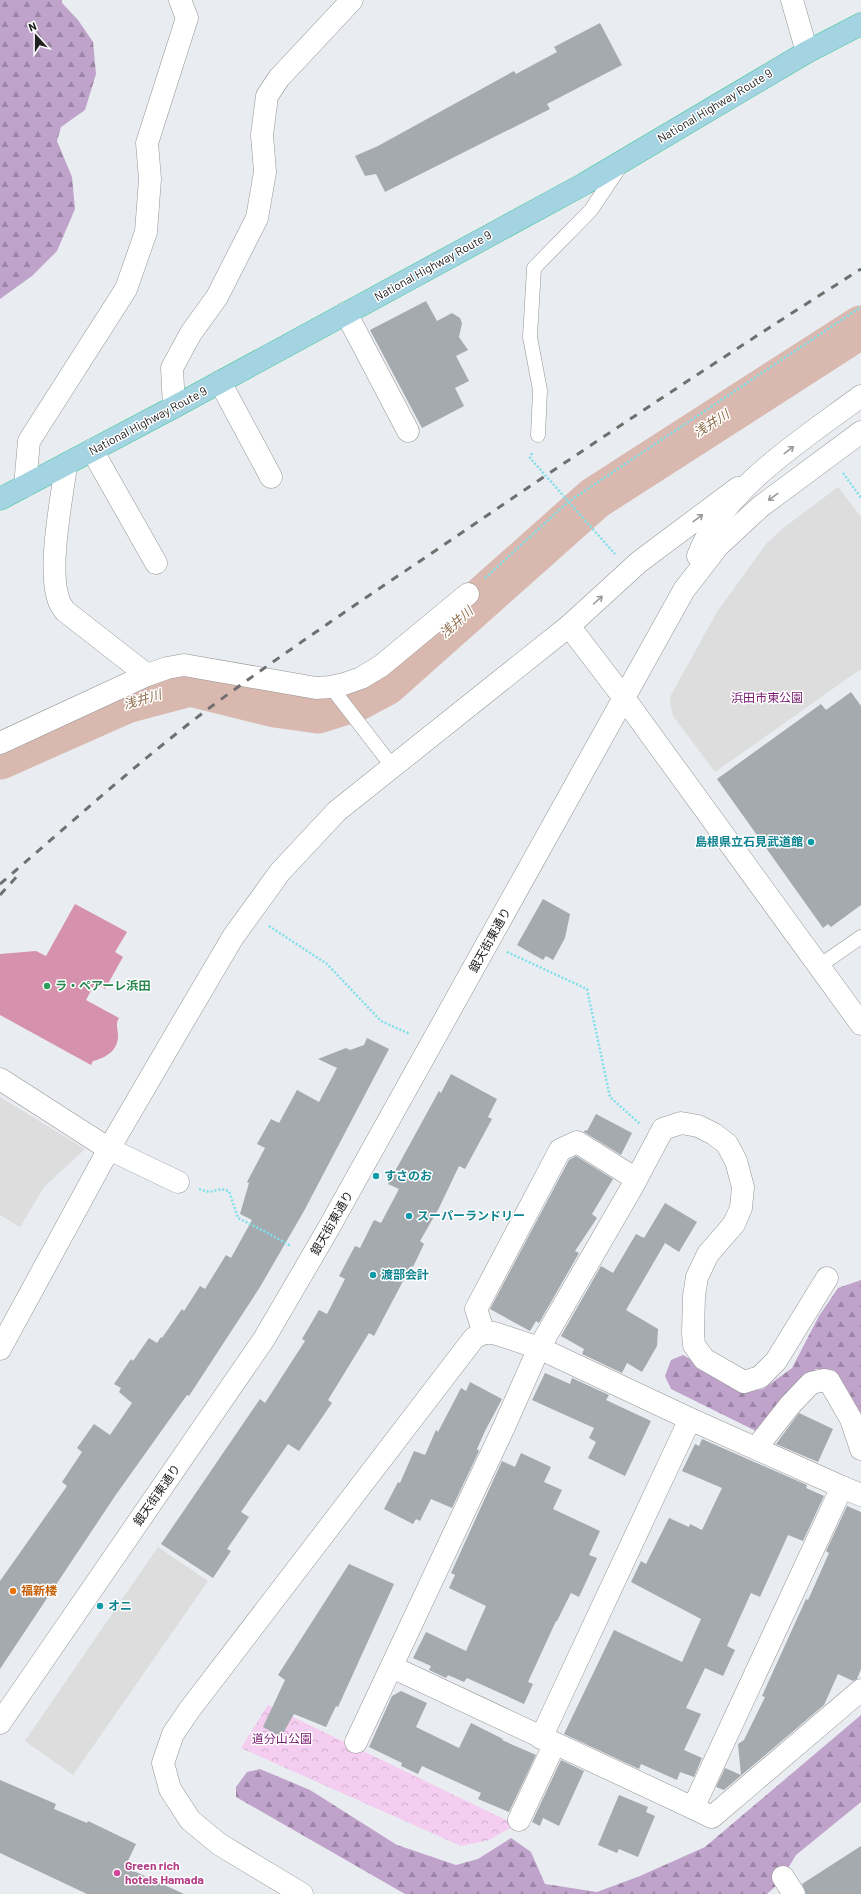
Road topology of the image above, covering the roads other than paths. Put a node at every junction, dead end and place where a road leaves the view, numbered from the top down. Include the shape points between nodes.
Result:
1 (180, 0) edge
2 (352, 0) edge
3 (792, 0) edge
4 (861, 24) edge
5 (807, 52) junction
6 (625, 160) junction
7 (346, 313) junction
8 (220, 382) junction
9 (861, 396) edge
10 (174, 407) junction
11 (408, 431) dead end
12 (861, 432) edge
13 (538, 435) road end
14 (92, 450) junction
15 (66, 465) junction
16 (761, 471) junction
17 (271, 477) dead end
18 (25, 486) junction
19 (0, 499) edge
20 (156, 562) dead end
21 (684, 590) junction
22 (468, 594) road end
23 (569, 626) junction
24 (147, 675) junction
25 (333, 690) junction
26 (624, 698) junction
27 (0, 743) edge
28 (392, 766) junction
29 (861, 937) edge
30 (819, 966) junction
31 (861, 1024) edge
32 (0, 1079) edge
33 (110, 1149) junction
34 (636, 1179) junction
35 (178, 1182) road end
36 (827, 1278) dead end
37 (484, 1333) junction
38 (539, 1348) junction
39 (0, 1349) edge
40 (690, 1419) junction
41 (756, 1448) junction
42 (861, 1449) edge
43 (851, 1491) edge
44 (392, 1667) junction
45 (861, 1690) edge
46 (0, 1722) edge
47 (356, 1742) dead end
48 (548, 1742) junction
49 (693, 1808) junction
50 (519, 1820) dead end
51 (302, 1894) edge

1 - 18 street via 186,18 147,143 150,179 146,232 126,289 29,440
2 - 10 street via 279,78 267,96 262,135 265,172 257,218 216,297 172,368
3 - 5 street
4 - 5 highway, National Highway Route 9
5 - 6 highway, National Highway Route 9
6 - 7 highway, National Highway Route 9
6 - 13 lane via 591,210 534,268 530,337 540,390
7 - 8 highway, National Highway Route 9
7 - 11 street
8 - 10 highway, National Highway Route 9
8 - 17 street
16 -> 9 street
10 - 14 highway, National Highway Route 9
12 -> 21 street via 760,507 718,546
14 - 15 highway, National Highway Route 9
14 - 20 street
15 - 18 highway, National Highway Route 9
15 - 24 street via 55,557 59,601 65,612
16 - 21 street via 736,495 716,524 701,548
23 -> 16 street via 630,570
18 - 19 highway, National Highway Route 9
21 - 26 street, 銀天街東通り
22 - 25 street via 382,666
23 - 26 street
23 - 28 street
24 - 25 street via 184,665
24 - 27 street
25 - 28 lane
26 - 30 street
26 - 46 street, 銀天街東通り via 339,1210 264,1339
28 - 33 street via 337,811 280,872 233,937
29 - 30 lane
30 - 31 street
32 - 33 street
33 - 35 street
33 - 39 street
34 - 36 street via 663,1129 681,1123 698,1126 727,1144 736,1161 744,1187 741,1208 734,1224 708,1254 697,1278 693,1333 694,1345 704,1360 744,1382 760,1377 776,1361
34 - 37 street via 577,1142 560,1150 476,1309
34 - 38 street
37 - 38 street via 494,1333
37 - 51 street via 474,1338 465,1348 190,1709 173,1734 163,1763 170,1789 190,1820 219,1844
38 - 40 street
38 - 44 street
40 - 41 street
40 - 48 street
41 - 42 street via 810,1383 824,1380 829,1381 844,1406
41 - 43 street
43 - 49 street
44 - 47 street
44 - 48 street
45 - 49 street via 712,1817
48 - 49 street
48 - 50 street

